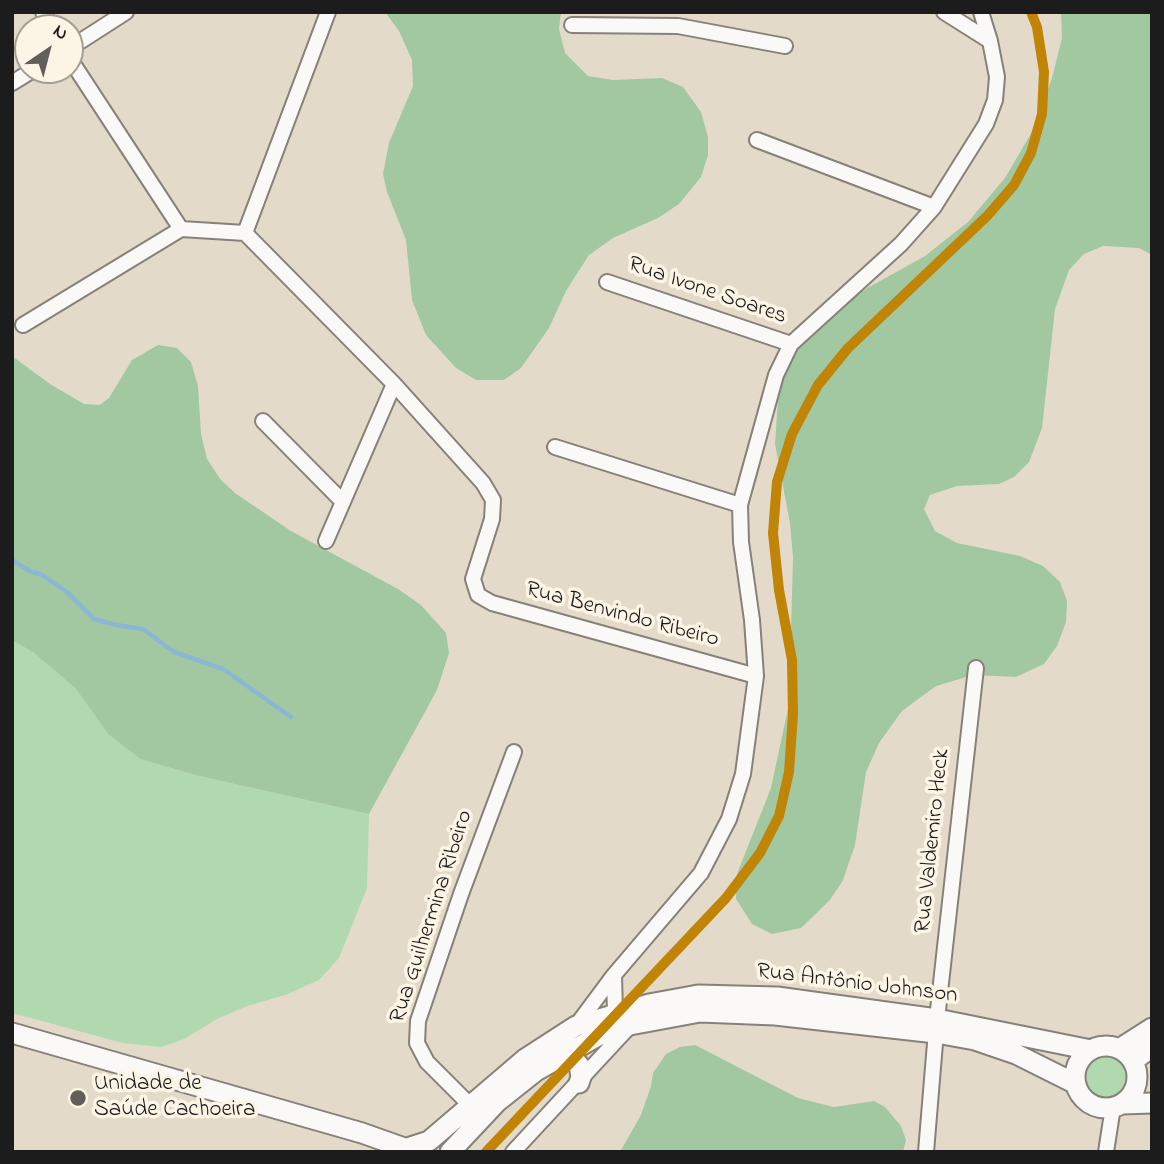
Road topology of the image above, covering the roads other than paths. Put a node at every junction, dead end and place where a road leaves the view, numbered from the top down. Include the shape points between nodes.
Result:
1 (126, 12) edge
2 (328, 12) edge
3 (944, 12) edge
4 (981, 12) edge
5 (681, 19) edge
6 (572, 26) dead end
7 (84, 39) edge
8 (990, 41) junction
9 (785, 46) dead end
10 (84, 80) edge
11 (757, 140) dead end
12 (934, 207) junction
13 (181, 229) junction
14 (245, 233) junction
15 (607, 282) dead end
16 (23, 325) dead end
17 (792, 344) junction
18 (394, 384) junction
19 (263, 421) dead end
20 (555, 447) dead end
21 (343, 502) junction
22 (740, 505) junction
23 (326, 541) dead end
24 (976, 668) dead end
25 (756, 676) junction
26 (514, 752) dead end
27 (614, 975) junction
28 (619, 1023) junction
29 (576, 1026) junction
30 (937, 1026) junction
31 (1152, 1028) edge
32 (12, 1033) edge
33 (1152, 1047) edge
34 (1091, 1050) junction
35 (565, 1054) junction
36 (1135, 1070) edge
37 (579, 1083) junction
38 (1076, 1084) junction
39 (1152, 1103) edge
40 (1118, 1106) junction
41 (475, 1111) junction
42 (362, 1133) junction
43 (406, 1151) edge
44 (377, 1152) edge
45 (450, 1152) edge
46 (513, 1152) edge
47 (926, 1152) edge
48 (1105, 1152) edge

1 - 7 street
2 - 14 street
3 - 8 street
4 - 8 street
5 - 6 street
5 - 9 street
8 - 12 street via 997,76 995,100 986,124
10 - 13 street
11 - 12 street
12 - 17 street via 901,244
13 - 14 street
13 - 16 street
14 - 18 street
15 - 17 street, Rua Ivone Soares
17 - 22 street via 776,375
18 - 21 street
18 - 25 street, Rua Benvindo Ribeiro via 493,500 492,519 473,579 478,595 492,603
19 - 21 street
20 - 22 street
21 - 23 street
22 - 25 street
24 - 30 street, Rua Valdemiro Heck
25 - 27 street via 743,774 729,819 701,873
26 - 41 street, Rua Guilhermina Ribeiro via 418,1021 417,1043 427,1062
27 - 28 street
27 - 29 street
28 - 29 main road
28 - 30 main road, Rua Antônio Johnson via 698,995 732,994 777,997
28 - 35 main road
28 - 37 street via 595,1066
29 - 41 main road via 525,1059
30 - 34 main road, Rua Antônio Johnson
30 - 38 main road, Rua Antônio Johnson via 1016,1054
30 - 47 street, Rua Valdemiro Heck
31 - 36 main road
32 - 42 main road
33 - 36 main road
34 - 36 main road via 1100,1047
34 - 38 main road via 1078,1065
35 - 37 main road via 579,1065
35 - 41 main road
36 - 40 main road via 1135,1090
37 - 46 street
38 - 40 main road via 1086,1100 1104,1108
39 - 40 main road
40 - 48 street
41 - 43 main road
41 - 45 main road
42 - 43 main road
42 - 44 main road

